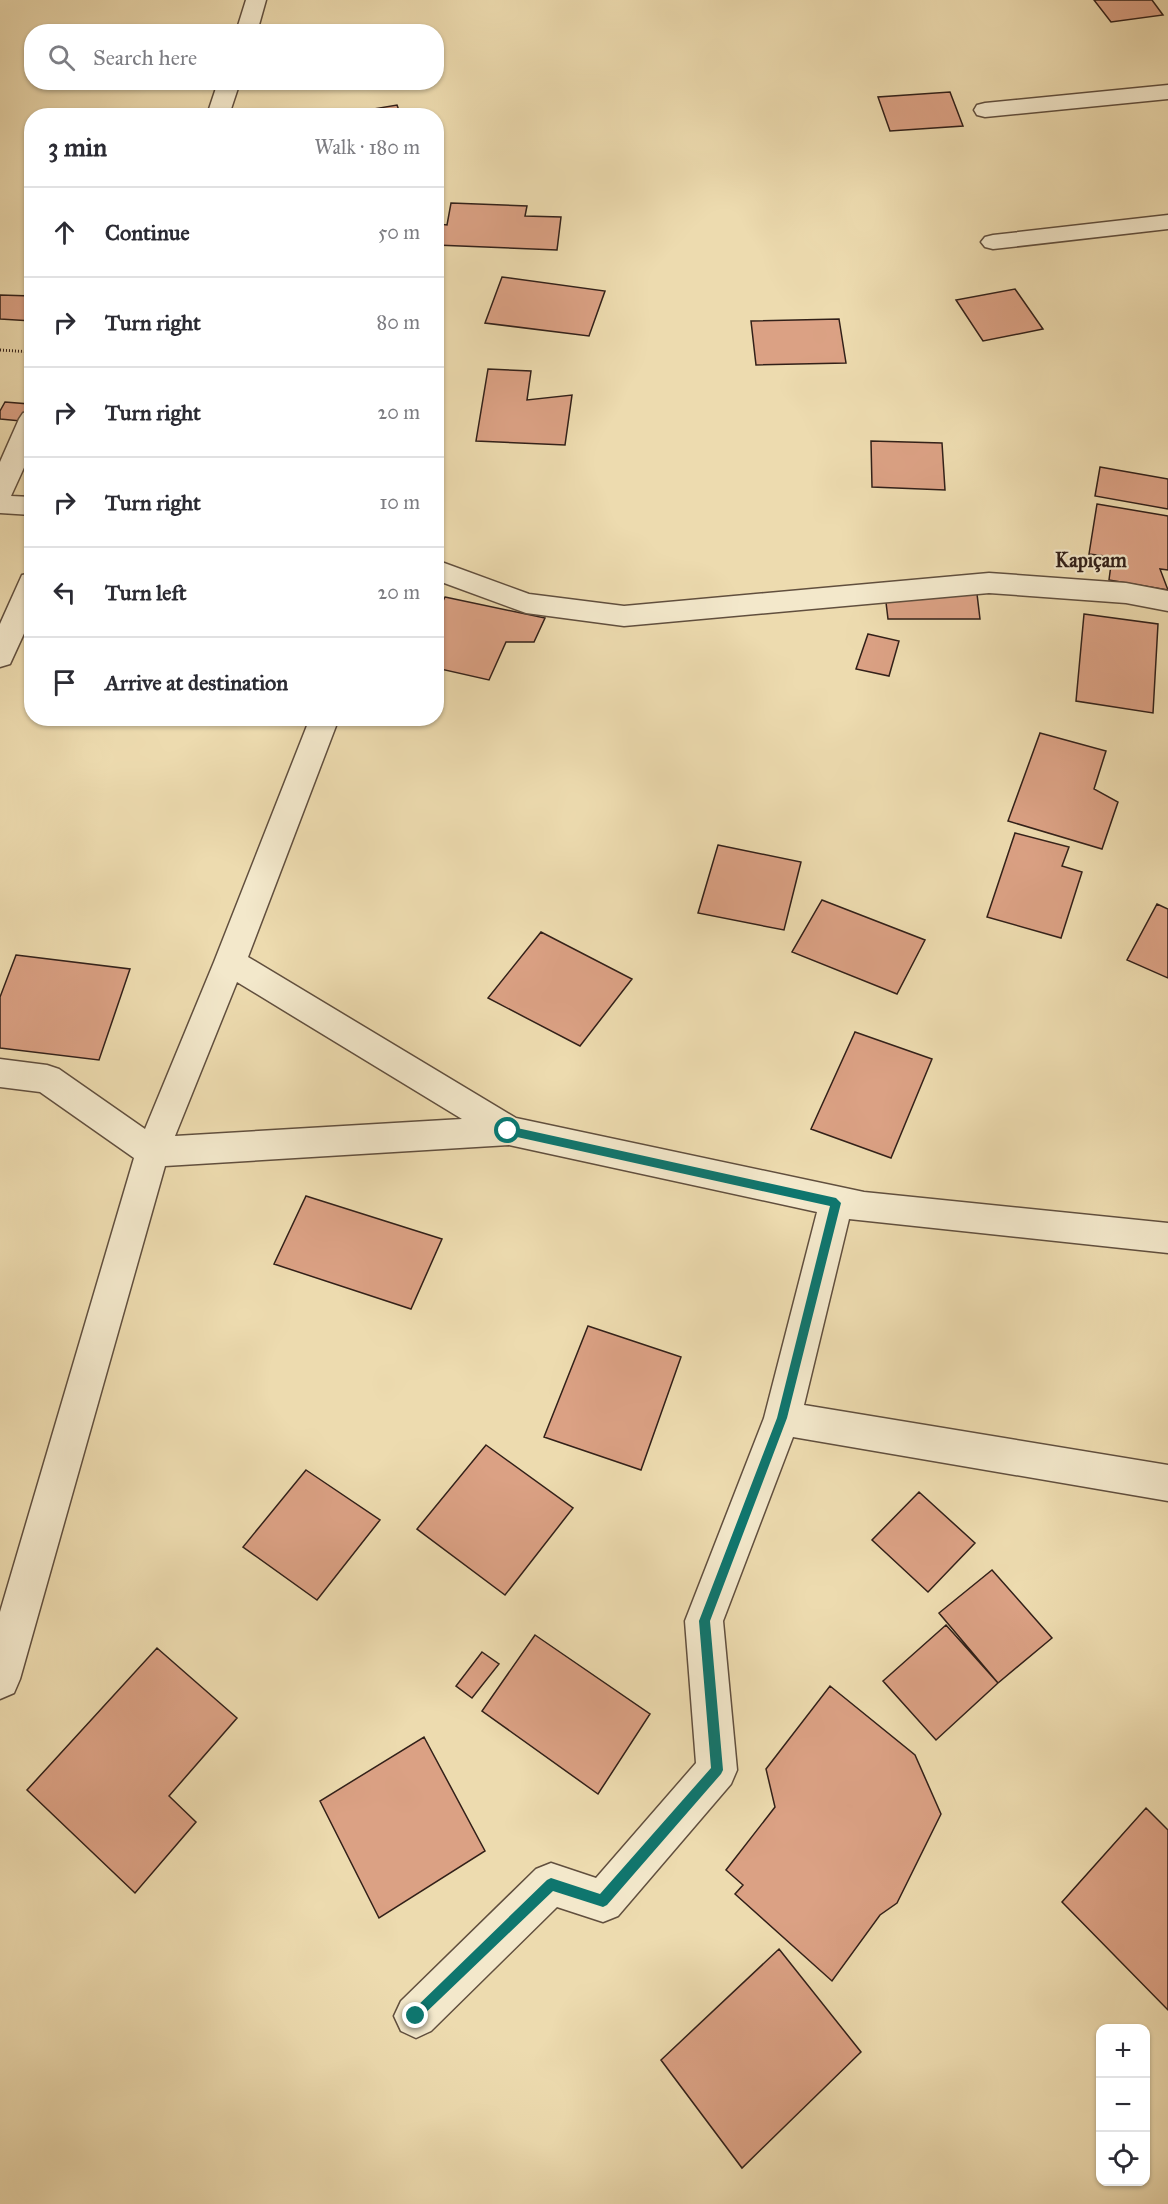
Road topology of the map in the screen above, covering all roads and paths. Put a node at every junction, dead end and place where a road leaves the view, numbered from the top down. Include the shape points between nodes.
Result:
1 (256, 0) edge
2 (248, 24) edge
3 (226, 90) edge
4 (1168, 92) edge
5 (220, 108) edge
6 (985, 110) dead end
7 (1168, 222) edge
8 (993, 242) dead end
9 (0, 350) edge
10 (24, 352) edge
11 (24, 437) edge
12 (0, 492) edge
13 (0, 504) edge
14 (24, 506) edge
15 (444, 572) edge
16 (24, 601) edge
17 (1168, 601) edge
18 (0, 657) edge
19 (322, 726) edge
20 (230, 962) junction
21 (0, 1073) edge
22 (508, 1131) junction
23 (152, 1152) junction
24 (836, 1203) junction
25 (1168, 1238) edge
26 (782, 1418) junction
27 (1168, 1483) edge
28 (0, 1679) edge
29 (416, 2016) dead end

1 - 2 street
3 - 5 street
4 - 6 street
7 - 8 street
9 - 10 path
11 - 12 street
13 - 14 street
15 - 17 street via 526,603 624,616 989,583 1126,593
16 - 18 street
19 - 20 street
20 - 22 street
20 - 23 street
21 - 23 street via 47,1079
22 - 23 street
22 - 24 street
23 - 28 street
24 - 25 street
24 - 26 street
26 - 27 street
26 - 29 street via 704,1621 717,1770 603,1901 551,1884

